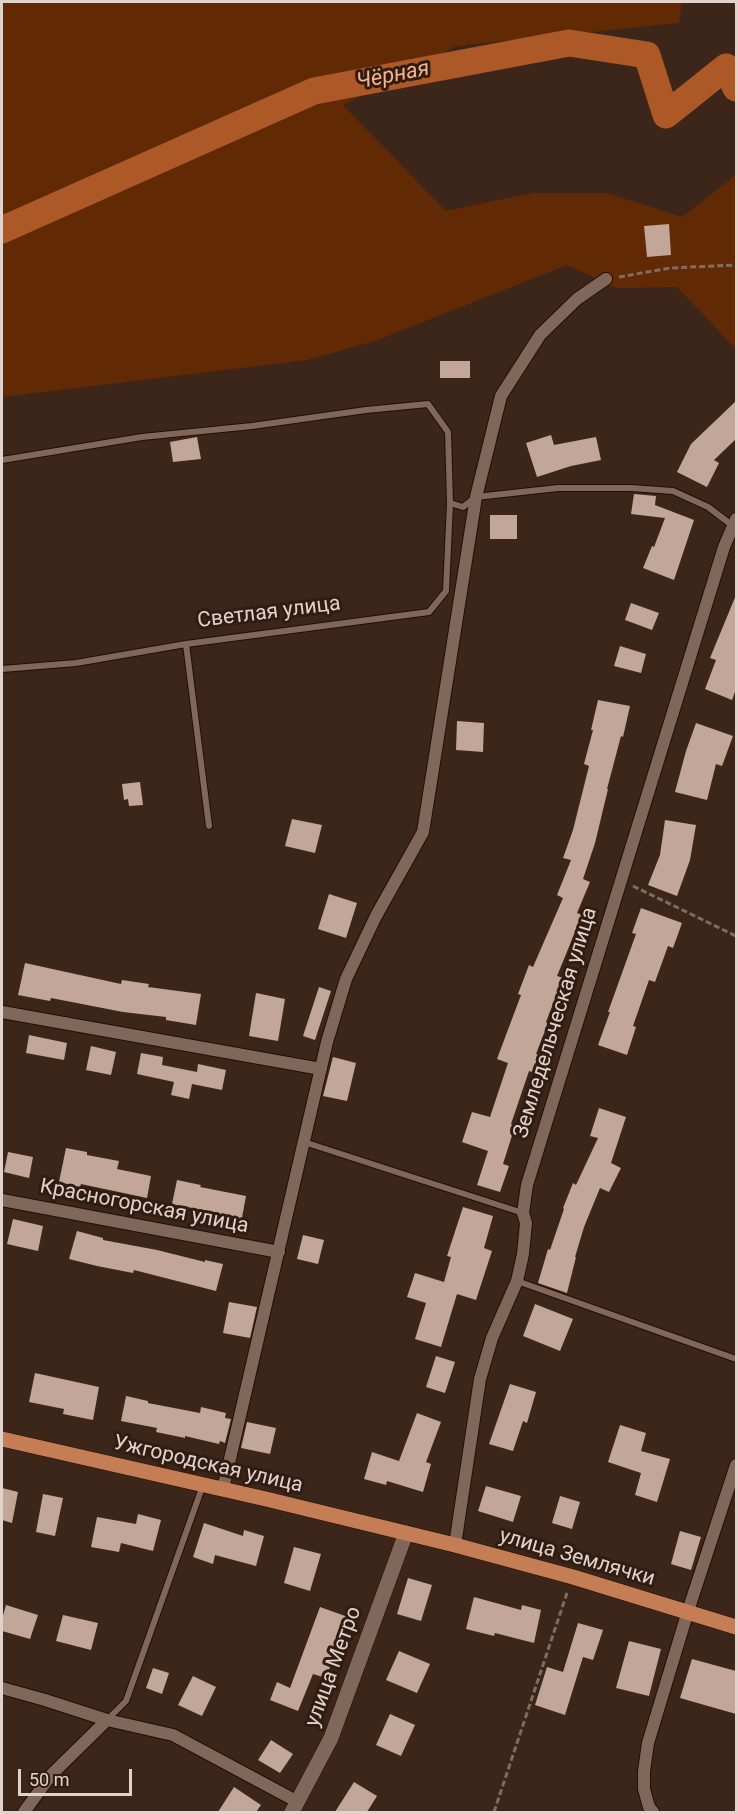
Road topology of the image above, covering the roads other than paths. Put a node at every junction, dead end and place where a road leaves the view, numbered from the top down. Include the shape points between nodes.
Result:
1 (606, 279) road end
2 (2, 460) edge
3 (476, 497) junction
4 (450, 503) junction
5 (735, 523) edge
6 (186, 644) junction
7 (2, 669) edge
8 (209, 826) dead end
9 (2, 1012) edge
10 (321, 1069) junction
11 (304, 1142) junction
12 (2, 1200) edge
13 (523, 1213) junction
14 (279, 1252) junction
15 (517, 1281) junction
16 (736, 1359) edge
17 (2, 1439) edge
18 (736, 1465) edge
19 (203, 1485) junction
20 (223, 1490) junction
21 (406, 1533) junction
22 (455, 1545) junction
23 (688, 1611) junction
24 (736, 1627) edge
25 (2, 1688) edge
26 (107, 1720) junction
27 (295, 1807) edge
28 (24, 1812) edge
29 (653, 1812) edge

1 - 3 street via 577,299 540,335 501,396
2 - 4 lane, Светлая улица via 142,437 428,404 448,432
3 - 4 lane via 463,507
3 - 5 lane via 558,489 673,491
3 - 10 street via 423,832 346,980
4 - 6 lane, Светлая улица via 446,591 429,612
5 - 13 street, Земледельческая улица via 724,547 526,1185
6 - 7 lane, Светлая улица via 76,663
6 - 8 lane
9 - 10 street
10 - 11 street
11 - 13 lane
11 - 14 street
12 - 14 street, Красногорская улица
13 - 15 street, Земледельческая улица via 526,1223
14 - 20 street
15 - 16 lane
15 - 22 street, Земледельческая улица via 492,1338 480,1379
17 - 19 main road, Ужгородская улица
18 - 23 street
19 - 20 main road, Ужгородская улица
19 - 26 lane via 126,1701
20 - 21 main road, Ужгородская улица
21 - 22 main road, улица Землячки
21 - 27 street, улица Метро via 331,1738
22 - 23 main road, улица Землячки
23 - 24 main road, улица Землячки
23 - 29 street via 648,1743 644,1789
25 - 26 street
26 - 27 street via 173,1735
26 - 28 street via 51,1775

